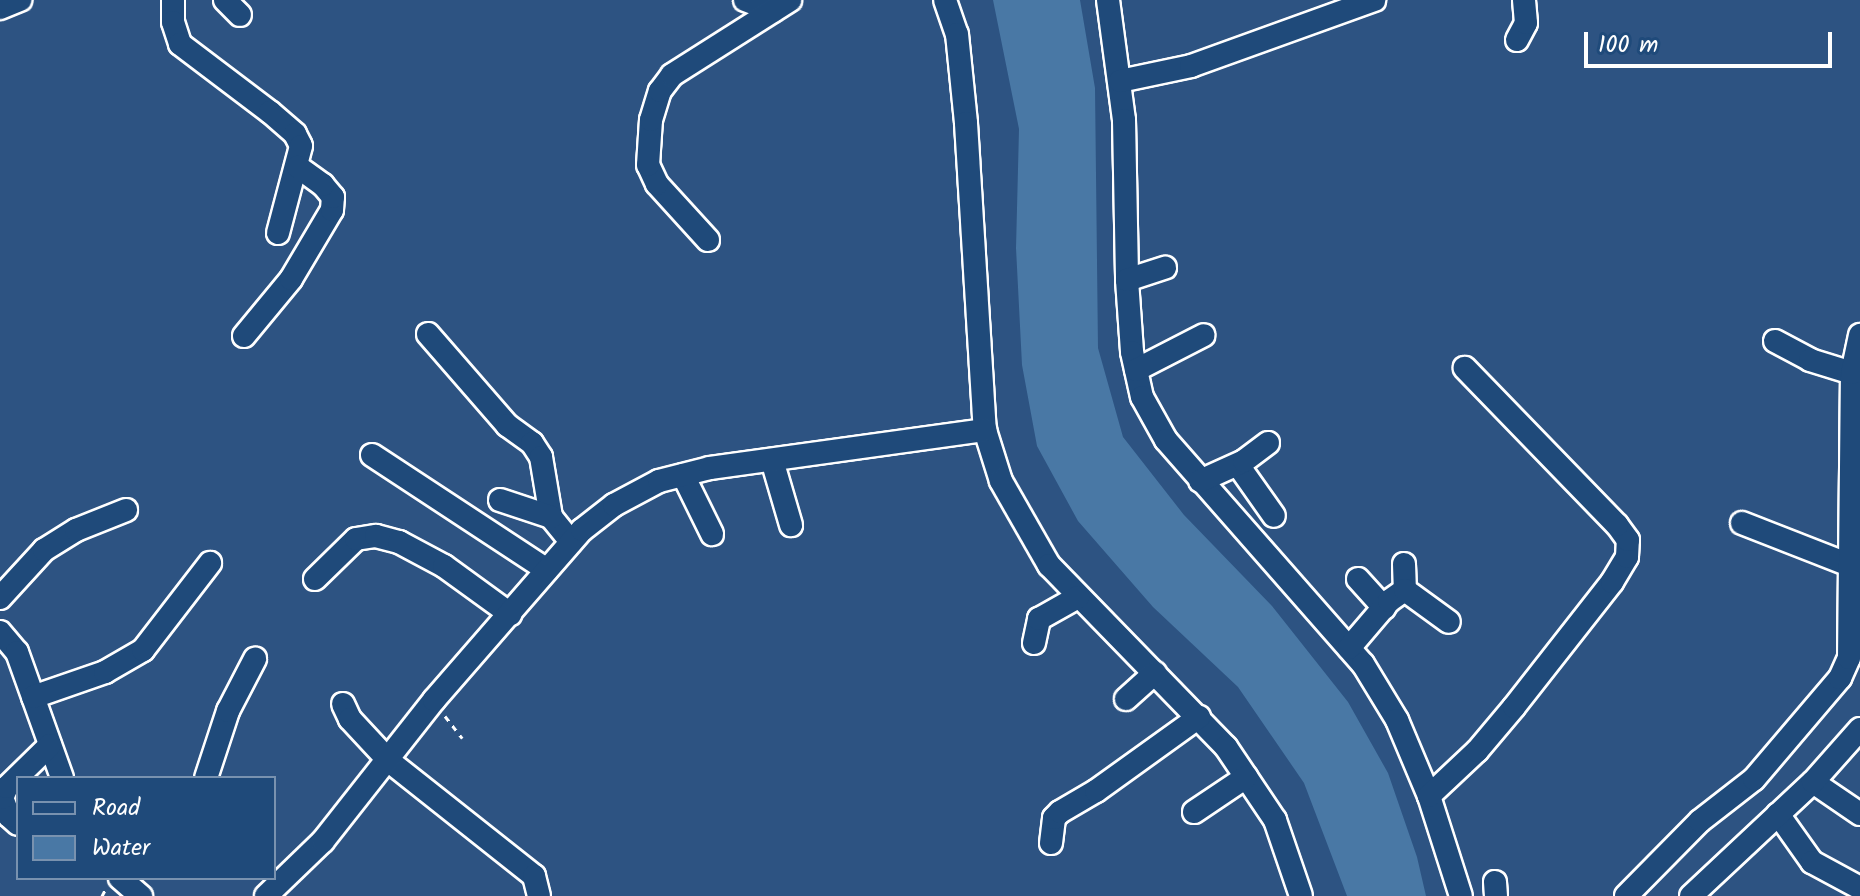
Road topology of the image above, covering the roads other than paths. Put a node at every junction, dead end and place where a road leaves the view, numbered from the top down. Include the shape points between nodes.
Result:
1 (19, 0) edge
2 (173, 0) edge
3 (745, 0) edge
4 (945, 0) edge
5 (1108, 0) edge
6 (1374, 0) edge
7 (1524, 0) edge
8 (781, 5) edge
9 (0, 8) edge
10 (1517, 40) dead end
11 (1120, 81) junction
12 (298, 167) junction
13 (278, 233) dead end
14 (708, 240) dead end
15 (1165, 268) dead end
16 (1127, 280) junction
17 (428, 334) dead end
18 (1204, 335) dead end
19 (1860, 335) edge
20 (244, 336) dead end
21 (1775, 341) dead end
22 (1465, 368) dead end
23 (1136, 370) junction
24 (1852, 373) junction
25 (985, 430) junction
26 (1268, 443) dead end
27 (372, 455) dead end
28 (772, 460) junction
29 (1238, 465) junction
30 (683, 475) junction
31 (1200, 481) junction
32 (500, 500) dead end
33 (126, 510) dead end
34 (1274, 516) dead end
35 (551, 517) junction
36 (1742, 523) dead end
37 (791, 525) dead end
38 (712, 534) dead end
39 (571, 542) junction
40 (210, 563) dead end
41 (1404, 564) dead end
42 (1850, 565) junction
43 (547, 570) junction
44 (315, 579) dead end
45 (1358, 579) dead end
46 (1405, 590) junction
47 (1078, 597) junction
48 (0, 598) edge
49 (1384, 608) junction
50 (510, 614) junction
51 (1449, 622) dead end
52 (0, 632) edge
53 (1034, 643) dead end
54 (1349, 648) junction
55 (255, 659) dead end
56 (1155, 673) junction
57 (33, 697) junction
58 (1126, 699) dead end
59 (343, 704) dead end
60 (1199, 717) junction
61 (1860, 729) edge
62 (50, 745) junction
63 (389, 761) junction
64 (18, 776) edge
65 (61, 776) edge
66 (207, 776) edge
67 (1246, 777) junction
68 (16, 778) edge
69 (1813, 782) junction
70 (1429, 796) junction
71 (1, 799) edge
72 (1194, 812) dead end
73 (1778, 814) junction
74 (1860, 814) edge
75 (16, 822) edge
76 (1051, 843) dead end
77 (1860, 888) edge
78 (266, 896) edge
79 (539, 896) edge
80 (1301, 896) edge
81 (1461, 896) edge
82 (1626, 896) edge
83 (1691, 896) edge

1 - 9 street
2 - 12 street via 180,44 295,134 301,146
3 - 8 street
4 - 25 street via 957,34 966,123
5 - 11 street
6 - 11 street via 1191,66
7 - 10 street via 1526,23
8 - 14 street via 672,75 660,91 651,120 648,165 657,184
11 - 16 street
12 - 13 street
12 - 20 street via 333,197 332,210 291,279
15 - 16 street
16 - 23 street
17 - 35 street via 507,425 532,443 541,457
18 - 23 street
19 - 24 street
21 - 24 street via 1810,360
22 - 70 street via 1617,525 1628,540 1627,557 1514,707
23 - 31 street via 1142,397 1166,440
24 - 42 street
25 - 28 street
25 - 47 street via 1001,481 1032,541
26 - 29 street
27 - 43 street
28 - 30 street
28 - 37 street
29 - 31 street
29 - 34 street
30 - 38 street
30 - 39 street via 659,481 614,505
31 - 54 street
32 - 35 street
33 - 48 street via 44,550
35 - 39 street
36 - 42 street
39 - 43 street
40 - 57 street via 143,650 105,672
41 - 46 street
42 - 82 street via 1849,658 1840,678 1754,779 1700,821
43 - 50 street
44 - 50 street via 356,539 376,536 444,566
45 - 49 street
46 - 49 street
46 - 51 street
47 - 53 street via 1039,619
47 - 56 street
49 - 54 street
50 - 63 street via 434,700
52 - 57 street via 17,652
54 - 70 street via 1397,720
55 - 66 street via 228,711
56 - 58 street
56 - 60 street
57 - 62 street
59 - 63 street
60 - 67 street
60 - 76 street via 1060,812 1054,818
61 - 69 street
62 - 64 street
62 - 65 street
63 - 78 street via 323,841
63 - 79 street via 534,876
67 - 72 street
67 - 80 street via 1275,820
68 - 71 street
69 - 73 street
69 - 74 street
70 - 81 street
71 - 75 street
73 - 77 street via 1812,862
73 - 83 street

